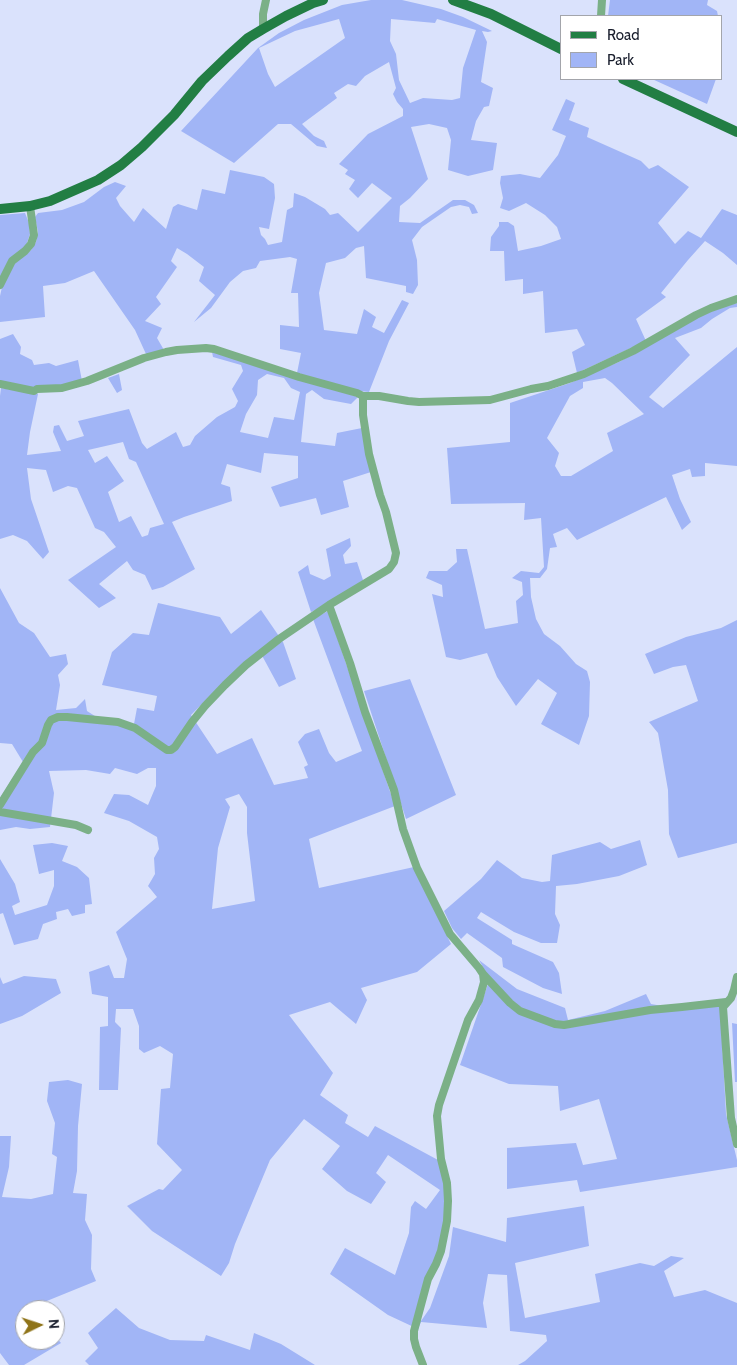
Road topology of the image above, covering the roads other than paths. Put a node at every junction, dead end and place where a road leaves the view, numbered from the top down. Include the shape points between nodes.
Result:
1 (266, 0) edge
2 (323, 0) edge
3 (453, 0) edge
4 (602, 0) edge
5 (600, 15) edge
6 (263, 28) junction
7 (560, 49) edge
8 (625, 80) edge
9 (737, 132) edge
10 (30, 206) junction
11 (0, 208) edge
12 (0, 286) edge
13 (737, 298) edge
14 (0, 384) edge
15 (364, 396) junction
16 (328, 604) junction
17 (0, 805) edge
18 (0, 812) edge
19 (88, 830) dead end
20 (483, 974) junction
21 (737, 977) edge
22 (726, 1002) junction
23 (737, 1144) edge
24 (423, 1365) edge

1 - 6 street
2 - 6 main road
3 - 7 main road via 490,14
4 - 5 street
6 - 10 main road via 202,81 158,132 122,165 82,188
8 - 9 main road
10 - 11 main road
10 - 12 street via 34,235 31,244 12,261
13 - 15 street via 696,315 592,371 548,386 476,401 408,402
14 - 15 street via 34,391 62,388 144,358 177,350 206,348
15 - 16 street via 363,415 369,454 396,553 390,569
16 - 17 street via 232,678 171,750 135,728 118,722 67,717 52,720 42,743
16 - 20 street via 394,790 417,868 450,934
18 - 19 street
20 - 22 street via 520,1011 555,1024
20 - 24 street via 484,985 479,1000 468,1020 439,1105 440,1160 447,1183 447,1221 441,1251 428,1279 414,1330
21 - 22 street
22 - 23 street via 723,1007 731,1118

